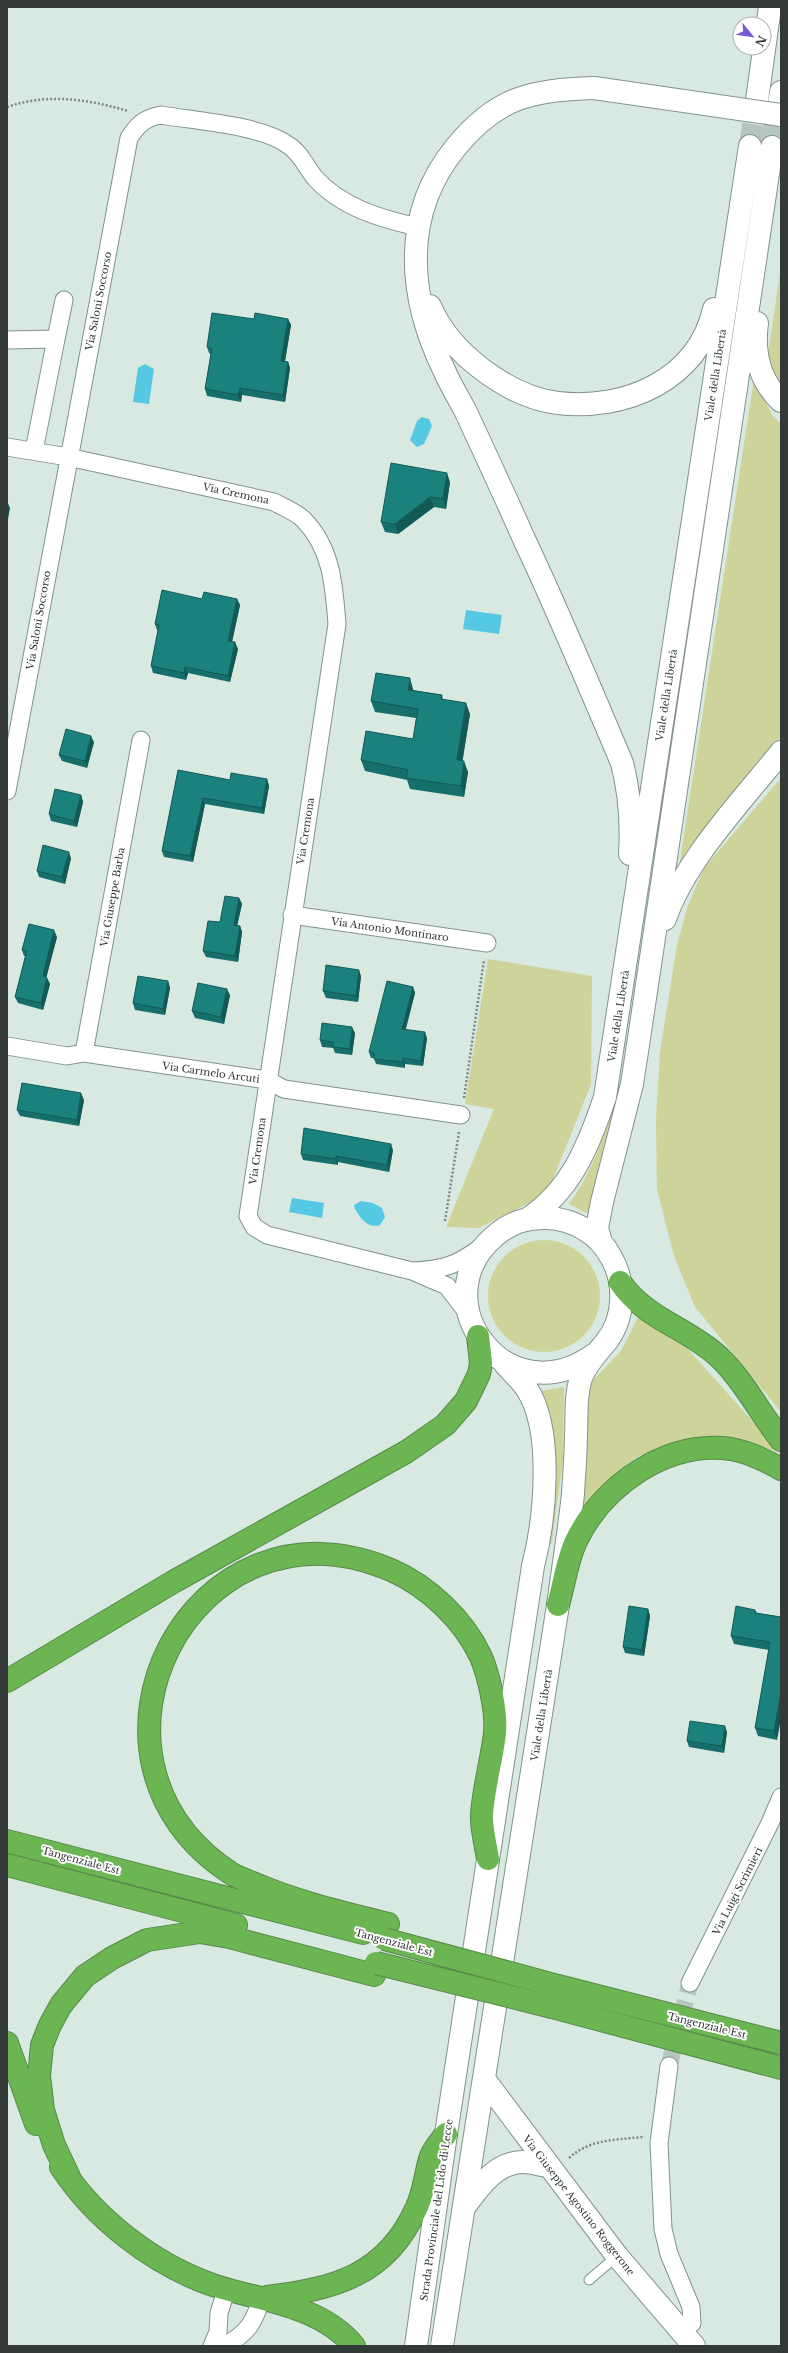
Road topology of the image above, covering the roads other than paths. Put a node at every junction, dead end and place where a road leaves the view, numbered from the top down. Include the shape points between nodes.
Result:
1 (770, 7) edge
2 (757, 100) tunnel mouth
3 (780, 104) edge
4 (418, 228) junction
5 (417, 275) junction
6 (64, 300) dead end
7 (7, 340) edge
8 (56, 340) junction
9 (781, 402) edge
10 (7, 447) edge
11 (34, 451) junction
12 (68, 457) junction
13 (141, 740) dead end
14 (781, 752) edge
15 (7, 791) edge
16 (292, 915) junction
17 (487, 942) road end
18 (648, 980) junction
19 (614, 1044) junction
20 (7, 1046) edge
21 (84, 1053) junction
22 (266, 1080) junction
23 (461, 1115) road end
24 (526, 1220) junction
25 (489, 1241) junction
26 (601, 1242) junction
27 (412, 1271) junction
28 (620, 1282) junction
29 (469, 1314) junction
30 (478, 1336) junction
31 (595, 1354) junction
32 (499, 1359) junction
33 (781, 1440) edge
34 (781, 1469) edge
35 (558, 1605) junction
36 (7, 1680) edge
37 (781, 1797) edge
38 (7, 1841) edge
39 (488, 1859) junction
40 (7, 1865) edge
41 (386, 1931) junction
42 (375, 1969) junction
43 (690, 1983) tunnel mouth
44 (7, 2043) edge
45 (781, 2043) edge
46 (669, 2066) tunnel mouth
47 (781, 2068) edge
48 (455, 2074) junction
49 (484, 2079) junction
50 (446, 2134) junction
51 (548, 2166) junction
52 (70, 2179) junction
53 (464, 2209) junction
54 (616, 2256) junction
55 (589, 2280) dead end
56 (227, 2288) junction
57 (262, 2298) junction
58 (688, 2338) edge
59 (212, 2346) edge
60 (224, 2346) edge
61 (354, 2346) edge
62 (416, 2346) edge
63 (442, 2346) edge

1 - 2 main road
3 - 4 main road, bridge via 594,88 556,89 523,96 494,110 470,130 447,157 430,186 419,215
4 - 5 main road via 415,246
4 - 12 street, Via Saloni Soccorso via 378,218 328,190 290,145 276,138 257,132 161,115 147,118 138,125 129,138
5 - 19 main road via 430,337 443,369 534,559 622,763 630,796 631,832
5 - 19 main road, Viale della Libertà via 432,310 448,336 483,371 506,385 557,403 617,401 647,390 673,375 691,359 703,342 711,322 750,146
6 - 8 street
7 - 8 street
8 - 11 street
9 - 18 main road, Viale della Libertà via 763,377 757,362 755,339 772,147
10 - 11 street, Via Cremona
11 - 12 street, Via Cremona
12 - 15 street, Via Saloni Soccorso
12 - 16 street, Via Cremona via 274,502 303,519 323,546 333,575 337,624
13 - 21 street, Via Giuseppe Barba
14 - 18 main road via 690,868 670,904 657,941
16 - 17 street, Via Antonio Montinaro
16 - 22 street, Via Cremona
18 - 26 main road, Viale della Libertà via 632,1084 597,1228
19 - 24 main road, Viale della Libertà via 605,1097 584,1153 570,1178 553,1200
20 - 21 street, Via Carmelo Arcuti via 67,1056
21 - 22 street, Via Carmelo Arcuti
22 - 23 street, Via Carmelo Arcuti via 284,1088
22 - 27 street, Via Cremona via 248,1216 254,1227 267,1235
24 - 25 main road, Viale della Libertà via 502,1231
24 - 26 main road, Viale della Libertà via 540,1218 567,1221 591,1233
25 - 27 street, Via Cremona via 456,1264 440,1270
25 - 29 main road, Viale della Libertà via 474,1261 470,1274 467,1301
26 - 28 main road, Viale della Libertà via 611,1256
27 - 29 street, Via Cremona via 447,1286
28 - 31 main road, Viale della Libertà via 621,1308 616,1325
28 - 33 highway via 642,1306 719,1357 744,1387
29 - 30 main road, Viale della Libertà
30 - 32 main road, Viale della Libertà
30 - 36 highway via 481,1363 479,1374 466,1401 445,1425 406,1452 173,1582
31 - 32 main road, Viale della Libertà via 576,1366 542,1373 520,1369
31 - 35 main road, Viale della Libertà via 581,1378 577,1400 573,1492
32 - 39 main road, Viale della Libertà via 527,1390 537,1409 543,1445 544,1489 542,1528 533,1566
34 - 35 highway via 758,1456 731,1449 702,1448 669,1456 640,1469 615,1489 593,1514 576,1541
35 - 49 main road, Viale della Libertà
37 - 43 street, Via Luigi Scrimieri
38 - 41 highway, Tangenziale Est
39 - 41 highway via 482,1815 495,1730 492,1699 481,1658 460,1624 436,1599 408,1577 377,1564 342,1554 306,1553 270,1559 234,1575 208,1594 180,1630 163,1660 150,1701 148,1740 154,1774 164,1800 177,1824 202,1852 234,1875 293,1899
39 - 48 main road, Viale della Libertà
40 - 42 highway
41 - 45 highway, Tangenziale Est, bridge via 452,1944 514,1976
42 - 47 highway, bridge via 442,1992 509,1997
42 - 52 highway via 200,1932 147,1940 112,1958 86,1976 61,2005 42,2045 39,2076 44,2110 54,2144
44 - 52 highway via 40,2135
46 - 58 street via 659,2143 663,2229 669,2254 691,2307 692,2323
48 - 49 main road
48 - 50 main road, Strada Provinciale del Lido di Lecce
49 - 51 main road, Via Giuseppe Agostino Roggerone
49 - 53 main road
50 - 57 highway via 430,2158 417,2209 401,2238 365,2271 333,2286
50 - 62 main road, Strada Provinciale del Lido di Lecce
51 - 53 main road via 522,2162 501,2168 483,2183
51 - 54 main road, Via Giuseppe Agostino Roggerone
52 - 56 highway via 113,2226 143,2248 184,2272
53 - 63 main road
54 - 55 lane
54 - 58 main road, Via Giuseppe Agostino Roggerone
56 - 57 highway
56 - 59 street via 219,2313 218,2332
57 - 60 street via 256,2318 241,2337
57 - 61 highway via 326,2322

